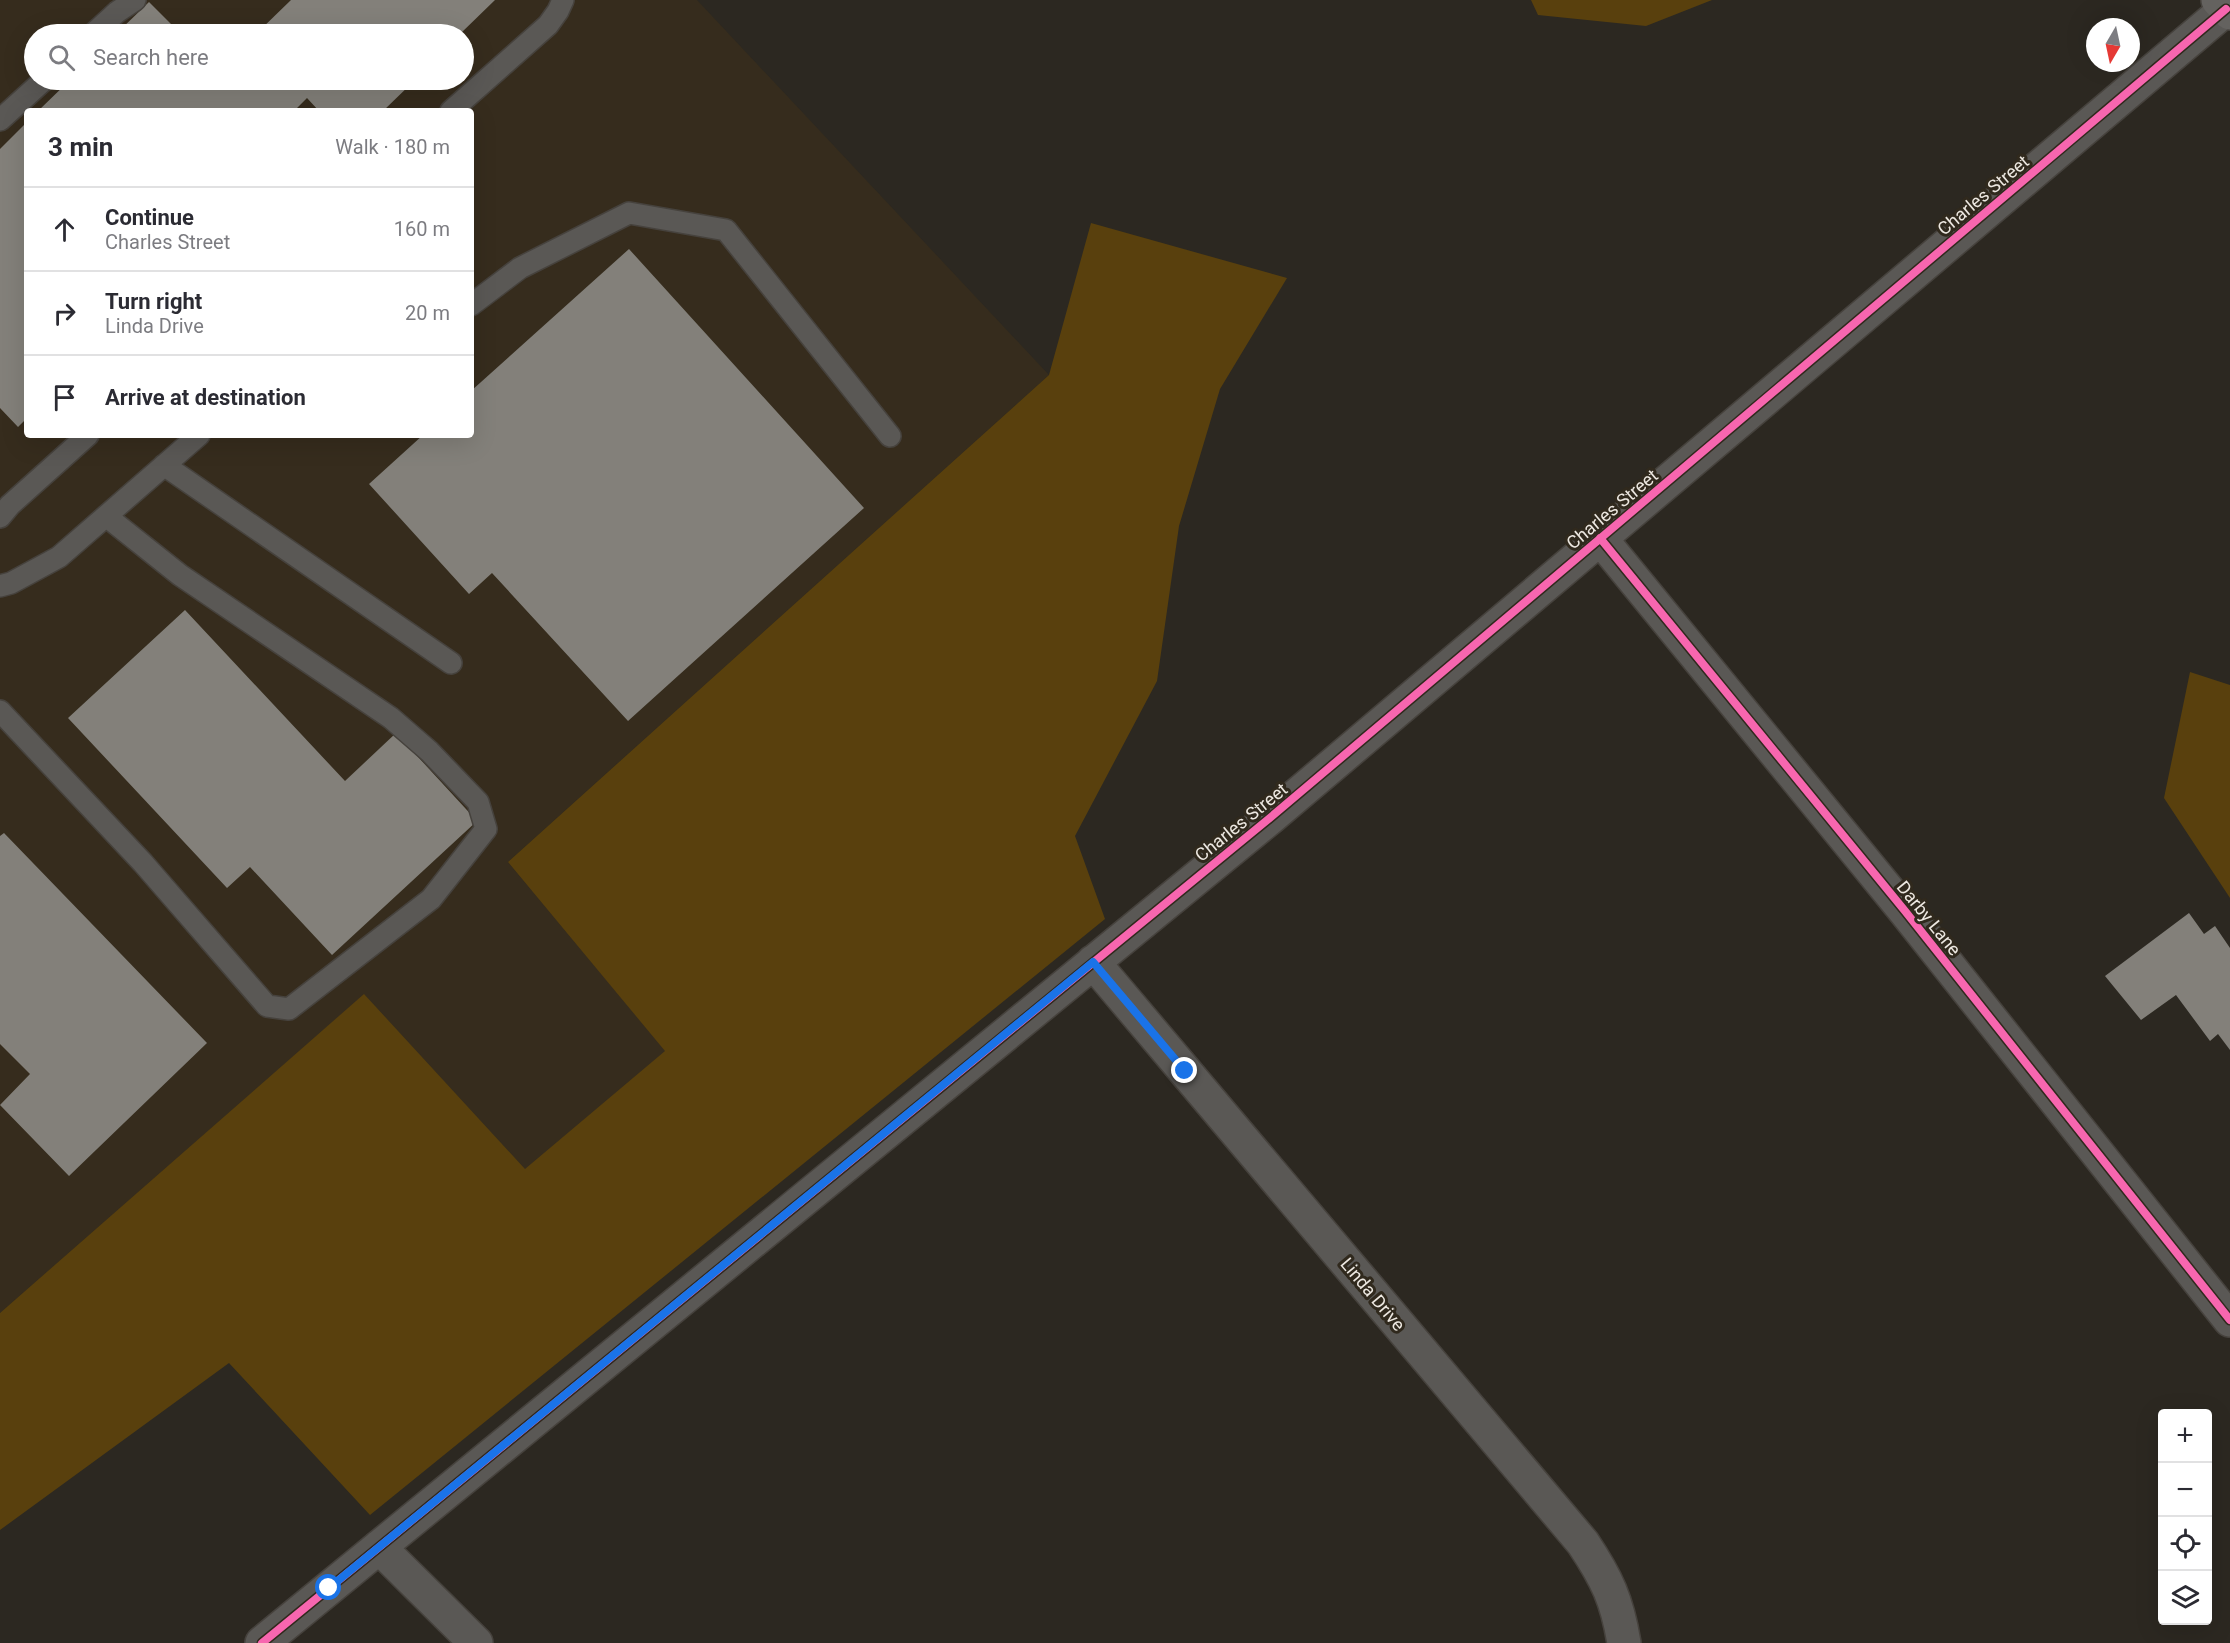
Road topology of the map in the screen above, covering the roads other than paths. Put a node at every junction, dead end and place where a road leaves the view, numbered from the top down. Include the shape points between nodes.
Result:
1 (135, 0) edge
2 (562, 0) edge
3 (2225, 7) edge
4 (104, 24) edge
5 (33, 90) edge
6 (454, 108) edge
7 (0, 120) edge
8 (474, 303) edge
9 (891, 436) dead end
10 (85, 438) edge
11 (196, 438) edge
12 (164, 465) junction
13 (106, 516) junction
14 (0, 517) edge
15 (1600, 538) junction
16 (0, 586) edge
17 (451, 663) dead end
18 (0, 711) edge
19 (1093, 962) junction
20 (2230, 1320) edge
21 (379, 1546) junction
22 (261, 1643) edge
23 (476, 1643) edge
24 (1624, 1643) edge

1 - 4 lane
2 - 6 lane via 548,25
3 - 15 street, Charles Street
5 - 7 lane
8 - 9 lane via 520,268 629,213 726,230
10 - 14 lane
11 - 12 lane
12 - 13 lane
12 - 17 lane
13 - 16 lane via 59,557
13 - 18 lane via 180,575 391,718 478,802 486,829 431,899 289,1009 267,1006 143,863
15 - 19 street, Charles Street
15 - 20 street, Darby Lane via 1905,911
19 - 21 street, Charles Street
19 - 24 street, Linda Drive via 1583,1543 1605,1576 1619,1613
21 - 22 street, Charles Street
21 - 23 street

